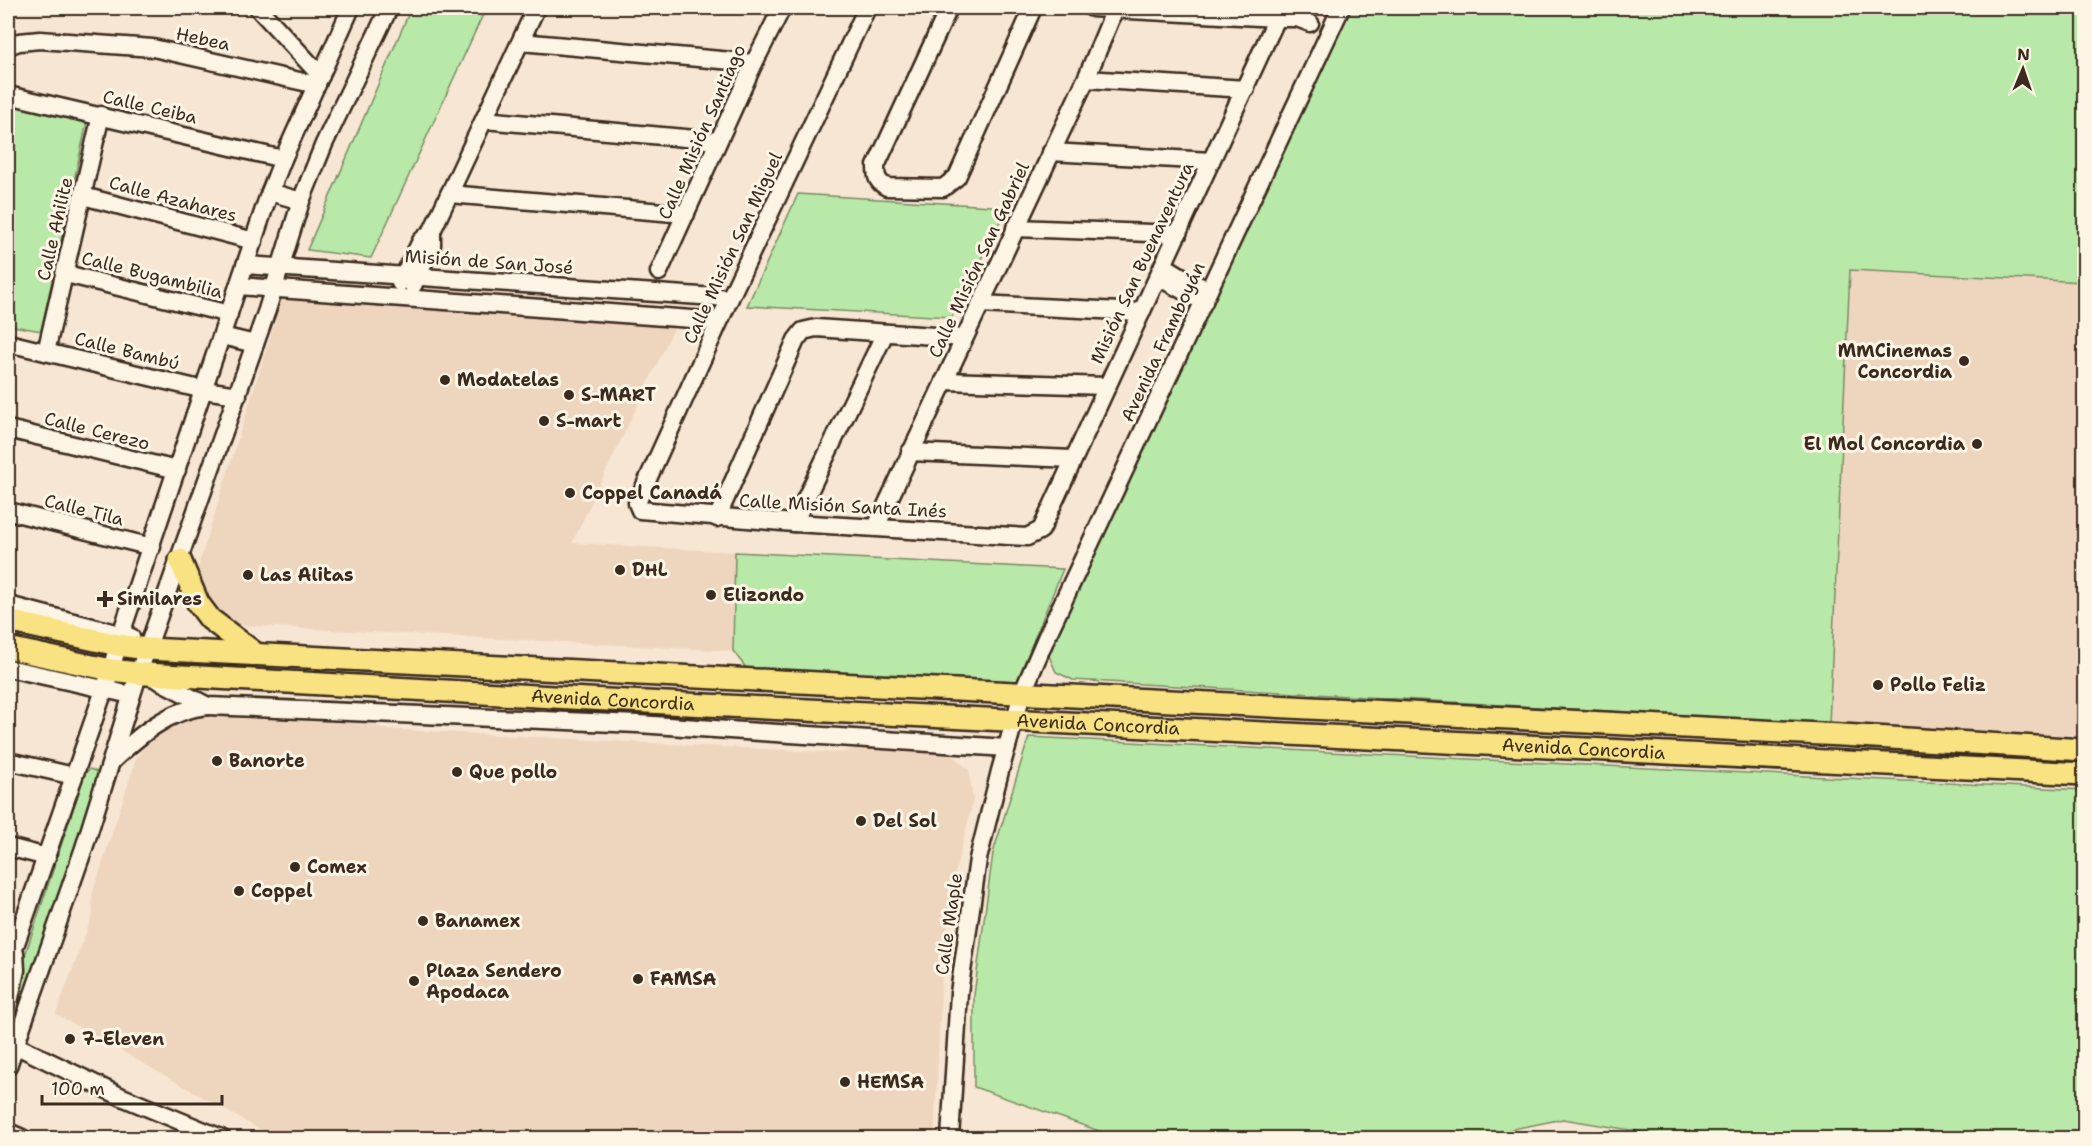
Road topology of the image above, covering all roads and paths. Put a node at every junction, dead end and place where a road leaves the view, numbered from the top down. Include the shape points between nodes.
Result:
1 (258, 8) edge
2 (351, 8) edge
3 (389, 8) edge
4 (536, 8) edge
5 (782, 8) edge
6 (867, 8) edge
7 (949, 8) edge
8 (1033, 8) edge
9 (1092, 8) edge
10 (1341, 8) edge
11 (1115, 9) junction
12 (1277, 18) junction
13 (1310, 23) dead end
14 (521, 42) junction
15 (8, 46) edge
16 (754, 63) junction
17 (1086, 79) junction
18 (319, 80) junction
19 (1246, 89) junction
20 (8, 94) edge
21 (101, 115) junction
22 (484, 120) junction
23 (718, 141) junction
24 (1051, 152) junction
25 (283, 159) junction
26 (1211, 161) junction
27 (270, 192) junction
28 (449, 194) junction
29 (83, 196) junction
30 (301, 201) junction
31 (686, 214) junction
32 (1015, 228) junction
33 (1178, 234) junction
34 (254, 241) junction
35 (245, 265) junction
36 (280, 269) junction
37 (1161, 271) junction
38 (659, 272) dead end
39 (66, 274) junction
40 (410, 276) junction
41 (238, 286) junction
42 (274, 289) junction
43 (1206, 296) junction
44 (399, 298) junction
45 (730, 298) junction
46 (980, 304) junction
47 (1141, 312) junction
48 (229, 314) junction
49 (719, 321) junction
50 (885, 333) junction
51 (222, 336) junction
52 (964, 338) junction
53 (8, 343) edge
54 (255, 344) junction
55 (46, 352) junction
56 (944, 381) junction
57 (1106, 386) junction
58 (204, 390) junction
59 (238, 395) junction
60 (8, 429) edge
61 (910, 452) junction
62 (1073, 459) junction
63 (177, 470) junction
64 (637, 506) joint
65 (8, 511) edge
66 (717, 518) junction
67 (794, 524) junction
68 (1045, 525) joint
69 (876, 527) junction
70 (152, 547) junction
71 (180, 560) junction
72 (8, 604) edge
73 (8, 621) edge
74 (119, 640) junction
75 (148, 646) junction
76 (8, 648) edge
77 (256, 654) junction
78 (8, 668) edge
79 (142, 673) junction
80 (107, 680) junction
81 (131, 695) junction
82 (208, 706) junction
83 (1019, 706) junction
84 (1007, 748) junction
85 (2085, 750) edge
86 (8, 760) edge
87 (111, 762) junction
88 (2085, 774) edge
89 (74, 776) junction
90 (8, 847) edge
91 (47, 857) junction
92 (14, 938) edge
93 (8, 966) edge
94 (8, 1007) edge
95 (8, 1029) edge
96 (11, 1047) edge
97 (8, 1066) edge
98 (8, 1132) edge
99 (22, 1138) edge
100 (221, 1138) edge
101 (950, 1138) edge

1 - 18 street
2 - 18 street
3 - 30 street
4 - 14 street
5 - 16 street, Calle Misión Santiago
6 - 45 street, Calle Misión San Miguel
7 - 8 street via 876,166 877,178 887,187 943,188 957,177
9 - 11 street
10 - 43 street, Avenida Framboyán
11 - 12 street
11 - 17 street, Calle Misión San Gabriel
12 - 13 street
12 - 19 street, Misión San Buenaventura
14 - 16 street
14 - 22 street
15 - 18 street, Hebea via 40,40 153,48
16 - 23 street, Calle Misión Santiago
17 - 19 street
17 - 24 street, Calle Misión San Gabriel
18 - 25 street
19 - 26 street, Misión San Buenaventura
20 - 21 street, Calle Ceiba
21 - 25 street, Calle Ceiba
21 - 29 street, Calle Ahilite
22 - 23 street
22 - 28 street
23 - 31 street, Calle Misión Santiago
24 - 26 street
24 - 32 street, Calle Misión San Gabriel
25 - 27 street
26 - 33 street, Misión San Buenaventura
27 - 30 street
27 - 34 street
28 - 31 street
28 - 40 street via 432,231 432,245
29 - 34 street, Calle Azahares
29 - 39 street, Calle Ahilite
30 - 36 street
31 - 38 street, Calle Misión Santiago
32 - 33 street
32 - 46 street, Calle Misión San Gabriel
33 - 37 street, Misión San Buenaventura
34 - 35 street
35 - 36 street, Misión de San José
35 - 41 street
36 - 40 street, Misión de San José
36 - 42 street
37 - 43 street via 1193,283
37 - 47 street, Misión San Buenaventura
39 - 48 street, Calle Bugambilia
39 - 55 street, Calle Ahilite
40 - 44 street
40 - 45 street, Misión de San José
41 - 42 street
41 - 48 street
42 - 44 street
42 - 54 street
43 - 83 street, Avenida Framboyán via 1046,638
44 - 49 street
45 - 49 street, Calle Misión San Miguel
46 - 47 street
46 - 52 street, Calle Misión San Gabriel
47 - 57 street, Misión San Buenaventura
48 - 51 street
49 - 64 street, Calle Misión San Miguel
50 - 52 street
50 - 66 street via 816,328 803,331
50 - 67 street
51 - 54 street
51 - 58 street
52 - 56 street, Calle Misión San Gabriel
53 - 55 street, Calle Bambú
54 - 59 street
55 - 58 street, Calle Bambú
56 - 57 street
56 - 61 street, Calle Misión San Gabriel
57 - 62 street, Misión San Buenaventura
58 - 59 street, Calle Bambú
58 - 63 street
59 - 71 street
60 - 63 street, Calle Cerezo
61 - 62 street
61 - 69 street, Calle Misión San Gabriel
62 - 68 street, Misión San Buenaventura
63 - 70 street
64 - 66 street, Calle Misión Santa Inés via 642,511
65 - 70 street, Calle Tila
66 - 67 street, Calle Misión Santa Inés
67 - 69 street, Calle Misión Santa Inés
68 - 69 street, Calle Misión Santa Inés via 1027,537
70 - 74 street
71 - 75 street
71 - 77 main road via 198,603 210,619
72 - 74 street
73 - 74 main road, Avenida Concordia
74 - 75 main road, Avenida Concordia
74 - 80 street
75 - 77 main road, Avenida Concordia
75 - 79 street
76 - 80 main road, Avenida Concordia
77 - 83 main road, Avenida Concordia
78 - 80 street
79 - 80 main road, Avenida Concordia
79 - 81 street
79 - 82 street
79 - 83 main road, Avenida Concordia via 588,699
80 - 81 street
80 - 89 street
81 - 87 street
82 - 84 street via 638,724
82 - 87 street via 193,707 170,717 137,737
83 - 84 street, Calle Maple
83 - 85 main road, Avenida Concordia via 1168,702
83 - 88 main road, Avenida Concordia
84 - 101 street, Calle Maple via 978,860 965,942
86 - 89 street
87 - 96 street
89 - 91 street
90 - 91 street
91 - 92 street
92 - 93 street
92 - 94 street via 16,970
95 - 96 street
96 - 97 street
96 - 100 street
98 - 99 street

